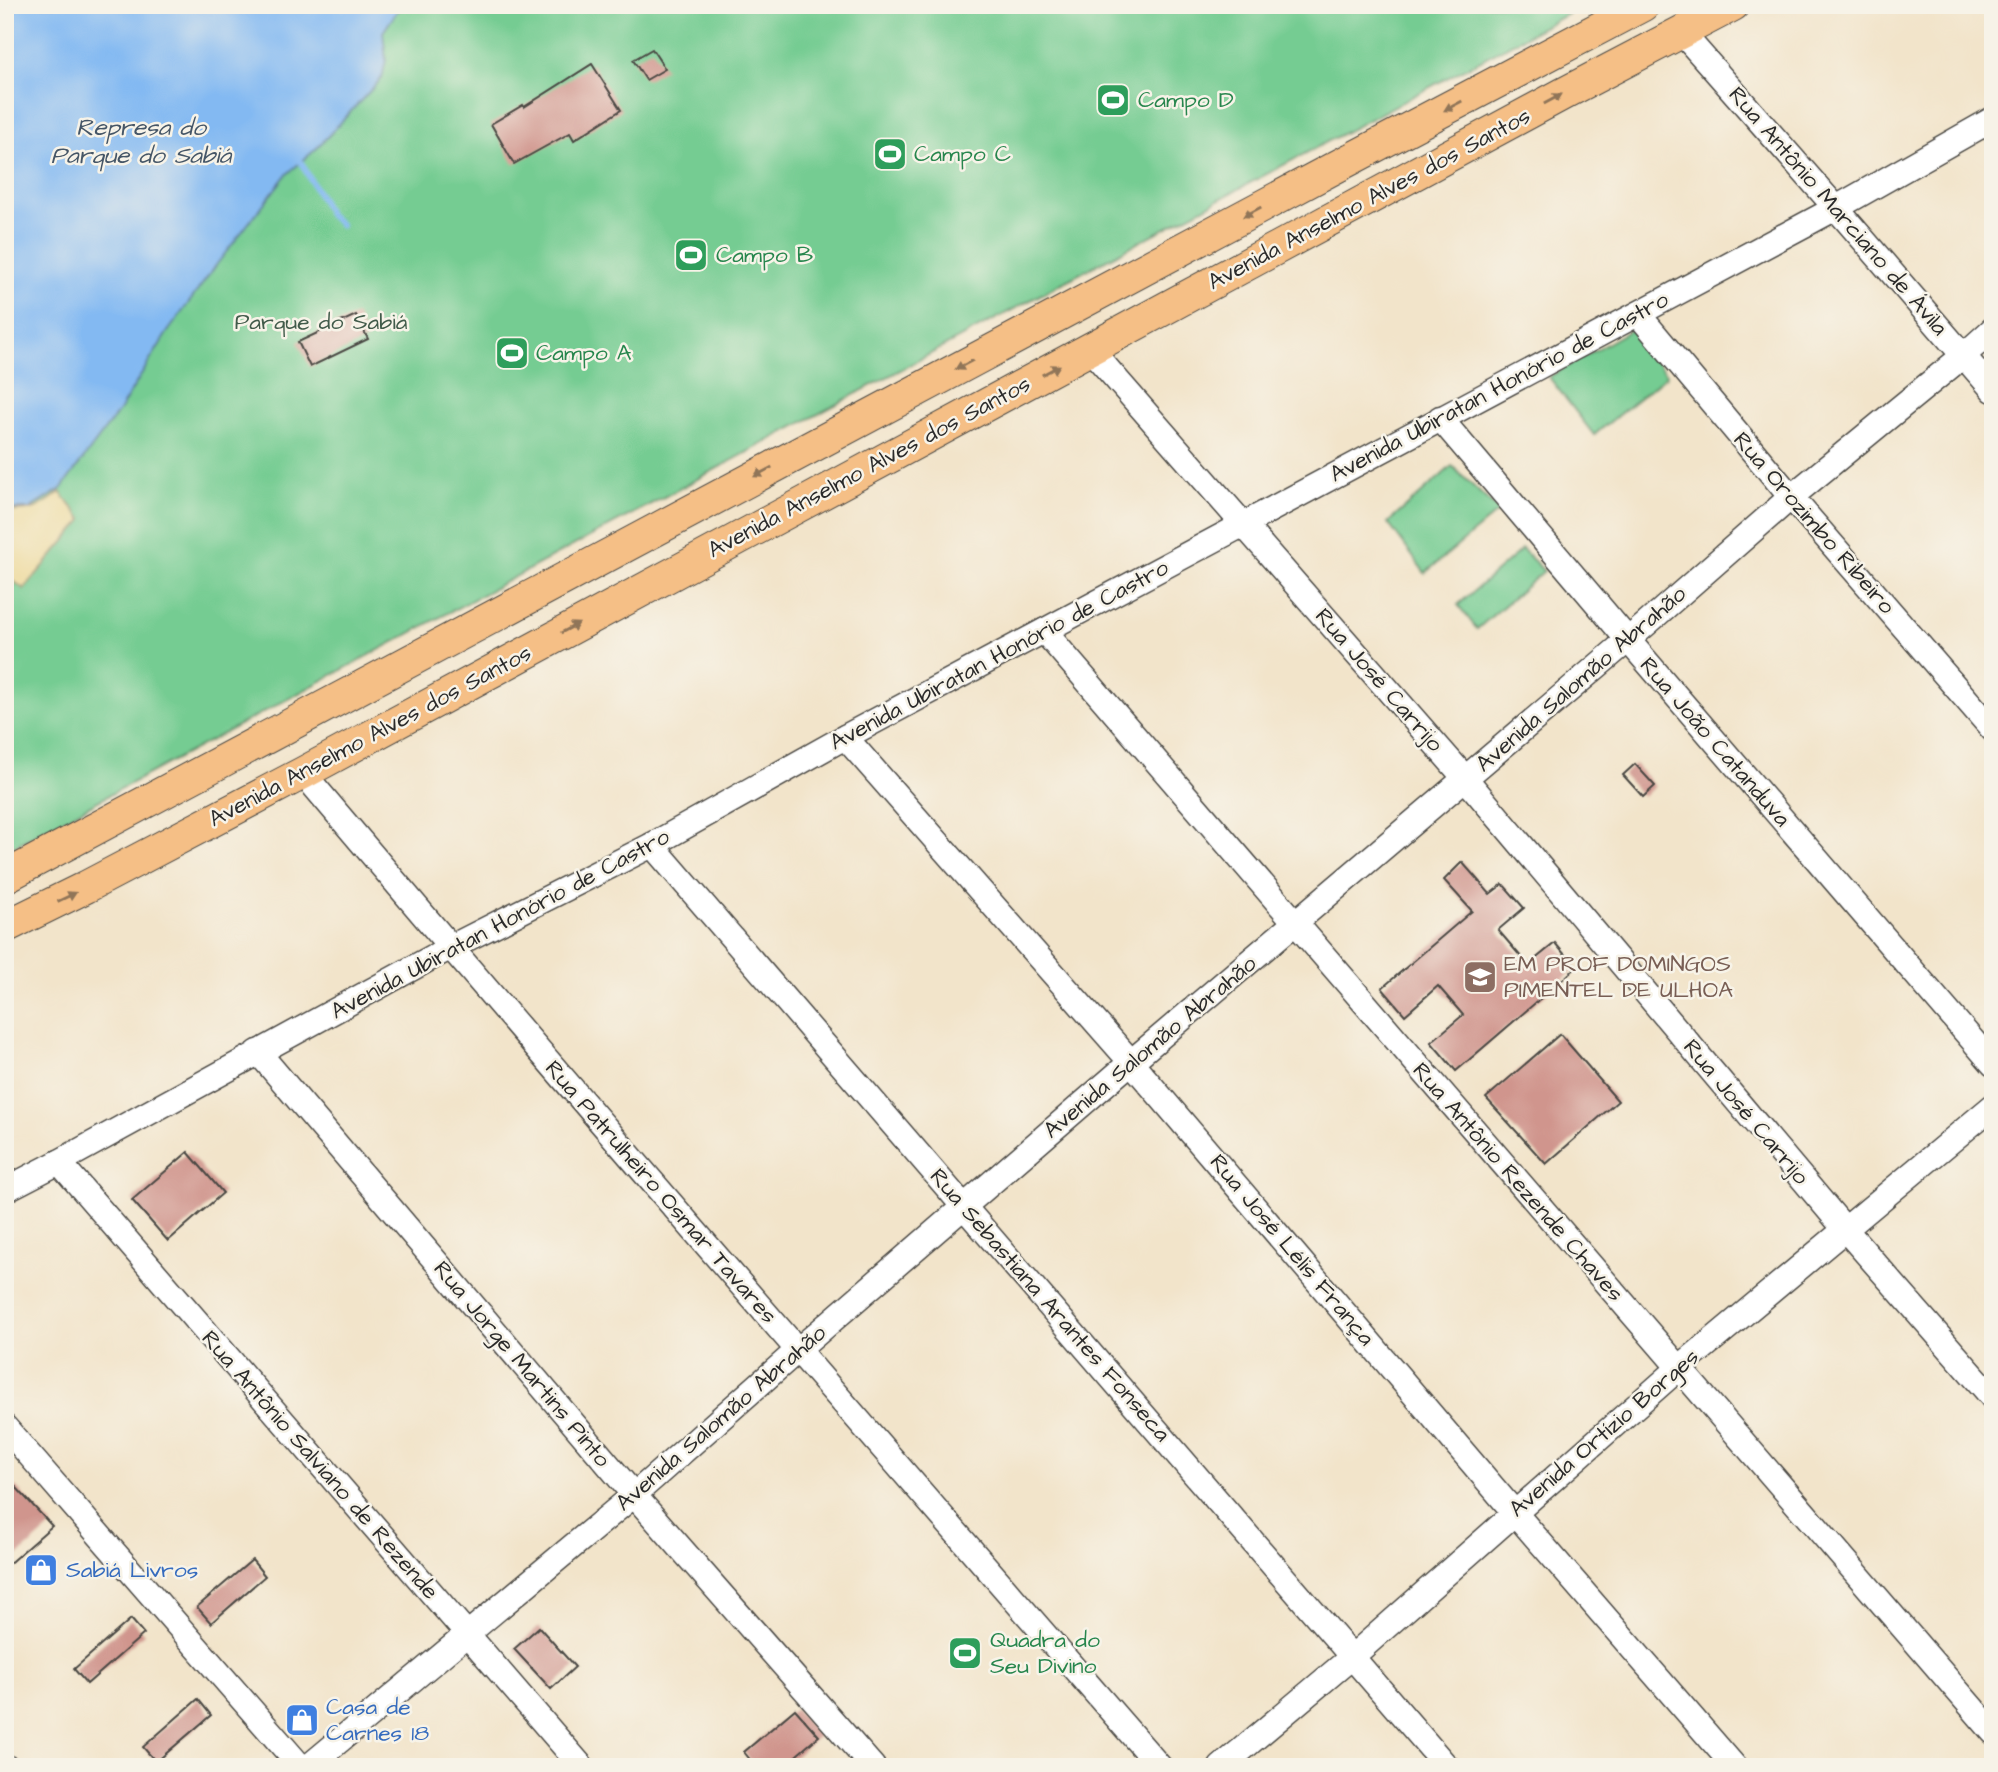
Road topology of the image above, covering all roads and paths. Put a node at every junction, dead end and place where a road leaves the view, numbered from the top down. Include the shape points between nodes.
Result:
1 (1643, 5) edge
2 (1733, 5) edge
3 (1682, 33) junction
4 (1993, 119) edge
5 (1394, 137) junction
6 (1332, 169) junction
7 (1405, 179) junction
8 (1836, 208) junction
9 (1350, 209) junction
10 (1638, 314) junction
11 (1993, 328) edge
12 (1090, 348) junction
13 (1963, 356) junction
14 (1993, 390) edge
15 (1440, 418) junction
16 (1791, 497) junction
17 (1242, 524) junction
18 (1044, 631) junction
19 (1628, 640) junction
20 (1993, 730) edge
21 (845, 737) junction
22 (303, 773) junction
23 (1465, 778) junction
24 (652, 845) junction
25 (5, 877) edge
26 (1296, 922) junction
27 (5, 927) edge
28 (451, 947) junction
29 (258, 1052) junction
30 (1131, 1062) junction
31 (1993, 1063) edge
32 (1993, 1105) edge
33 (59, 1162) junction
34 (5, 1190) edge
35 (964, 1206) junction
36 (1844, 1228) junction
37 (798, 1350) junction
38 (1679, 1368) junction
39 (1993, 1398) edge
40 (5, 1427) edge
41 (634, 1495) junction
42 (1514, 1511) junction
43 (467, 1634) junction
44 (1353, 1656) junction
45 (1993, 1732) edge
46 (301, 1767) edge
47 (308, 1767) edge
48 (582, 1767) edge
49 (873, 1767) edge
50 (1160, 1767) edge
51 (1221, 1767) edge
52 (1447, 1767) edge
53 (1735, 1767) edge

1 -> 5 main road, Avenida Anselmo Alves dos Santos
2 - 3 main road, Avenida Anselmo Alves dos Santos
7 -> 3 main road, Avenida Anselmo Alves dos Santos
3 - 8 street, Rua Antônio Marciano de Ávila
4 - 8 street, Avenida Ubiratan Honório de Castro
5 - 6 main road, Avenida Anselmo Alves dos Santos
5 - 7 main road via 1391,155
6 - 9 main road
6 -> 25 main road, Avenida Anselmo Alves dos Santos
7 - 9 main road, Avenida Anselmo Alves dos Santos
8 - 10 street, Avenida Ubiratan Honório de Castro
8 - 13 street, Rua Antônio Marciano de Ávila
9 - 12 main road, Avenida Anselmo Alves dos Santos
10 - 15 street, Avenida Ubiratan Honório de Castro
10 - 16 street, Rua Orozimbo Ribeiro
11 - 13 street, Avenida Salomão Abrahão
12 - 17 street, Rua José Carrijo
22 -> 12 main road, Avenida Anselmo Alves dos Santos
13 - 14 street, Rua Antônio Marciano de Ávila
13 - 16 street, Avenida Salomão Abrahão
15 - 17 street, Avenida Ubiratan Honório de Castro
15 - 19 street, Rua João Catanduva
16 - 19 street, Avenida Salomão Abrahão
16 - 20 street, Rua Orozimbo Ribeiro
17 - 18 street, Avenida Ubiratan Honório de Castro
17 - 23 street, Rua José Carrijo
18 - 21 street, Avenida Ubiratan Honório de Castro
18 - 26 street, Rua Antônio Rezende Chaves
19 - 23 street, Avenida Salomão Abrahão
19 - 31 street, Rua João Catanduva
21 - 24 street, Avenida Ubiratan Honório de Castro
21 - 30 street, Rua José Lélis França
27 -> 22 main road, Avenida Anselmo Alves dos Santos
22 - 28 street, Rua Patrulheiro Osmar Tavares
23 - 26 street, Avenida Salomão Abrahão
23 - 36 street, Rua José Carrijo
24 - 28 street, Avenida Ubiratan Honório de Castro
24 - 35 street, Rua Sebastiana Arantes Fonseca
26 - 30 street, Avenida Salomão Abrahão
26 - 38 street, Rua Antônio Rezende Chaves
28 - 29 street, Avenida Ubiratan Honório de Castro
28 - 37 street, Rua Patrulheiro Osmar Tavares
29 - 33 street, Avenida Ubiratan Honório de Castro
29 - 41 street, Rua Jorge Martins Pinto
30 - 35 street, Avenida Salomão Abrahão
30 - 42 street, Rua José Lélis França
32 - 36 street, Avenida Ortízio Borges
33 - 34 street, Avenida Ubiratan Honório de Castro
33 - 43 street, Rua Antônio Salviano de Rezende
35 - 37 street, Avenida Salomão Abrahão
35 - 44 street, Rua Sebastiana Arantes Fonseca
36 - 38 street, Avenida Ortízio Borges
36 - 39 street, Rua José Carrijo
37 - 41 street, Avenida Salomão Abrahão
37 - 50 street, Rua Patrulheiro Osmar Tavares
38 - 42 street, Avenida Ortízio Borges
38 - 45 street, Rua Antônio Rezende Chaves
40 - 46 street
41 - 43 street, Avenida Salomão Abrahão
41 - 49 street, Rua Jorge Martins Pinto
42 - 44 street, Avenida Ortízio Borges
42 - 53 street, Rua José Lélis França
43 - 47 street, Avenida Salomão Abrahão
43 - 48 street, Rua Antônio Salviano de Rezende
44 - 51 street, Avenida Ortízio Borges
44 - 52 street, Rua Sebastiana Arantes Fonseca

